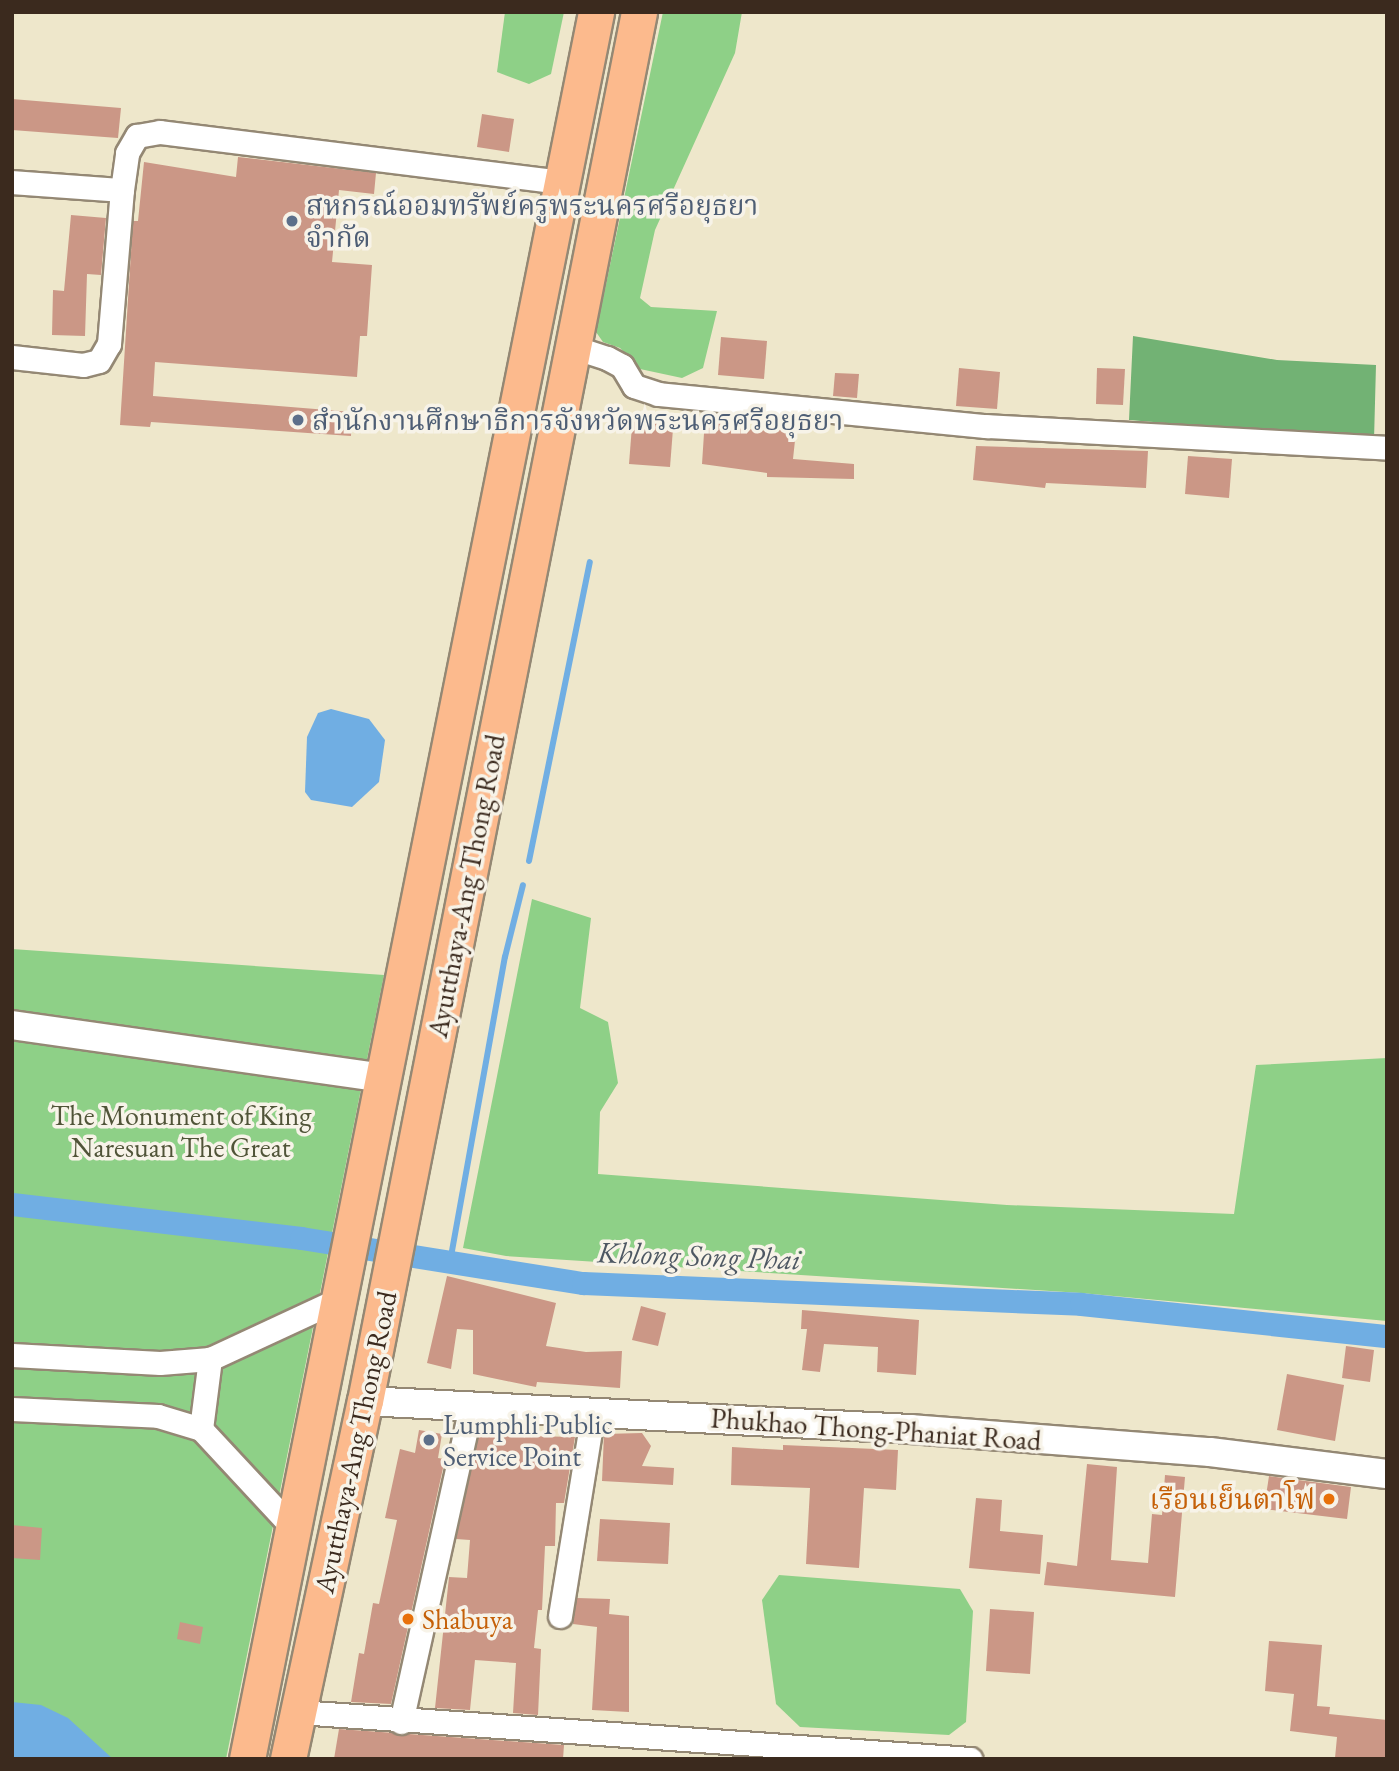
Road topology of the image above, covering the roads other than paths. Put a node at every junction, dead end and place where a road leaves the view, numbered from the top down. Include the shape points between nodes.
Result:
1 (596, 12) edge
2 (639, 12) edge
3 (12, 182) edge
4 (562, 182) junction
5 (122, 190) junction
6 (573, 347) junction
7 (12, 357) edge
8 (1387, 448) edge
9 (494, 524) junction
10 (536, 533) junction
11 (12, 1025) edge
12 (383, 1078) junction
13 (341, 1285) junction
14 (12, 1355) edge
15 (210, 1359) junction
16 (365, 1401) junction
17 (471, 1406) junction
18 (12, 1409) edge
19 (593, 1412) junction
20 (201, 1429) junction
21 (1387, 1474) edge
22 (292, 1527) junction
23 (560, 1616) dead end
24 (298, 1712) junction
25 (401, 1723) junction
26 (247, 1759) edge
27 (288, 1759) edge
28 (970, 1759) edge

1 - 4 main road, Ayutthaya-Ang Thong Road
2 - 6 main road, Ayutthaya-Ang Thong Road
3 - 5 street
4 - 5 street via 160,132 137,136 127,153
4 - 9 main road, Ayutthaya-Ang Thong Road
5 - 7 street via 109,344 99,361 83,365
6 - 8 street via 622,366 634,386 658,394 986,426
6 - 10 main road, Ayutthaya-Ang Thong Road
9 - 10 main road
9 - 12 main road, Ayutthaya-Ang Thong Road
10 - 16 main road, Ayutthaya-Ang Thong Road
11 - 12 street
12 - 13 main road, Ayutthaya-Ang Thong Road
13 - 15 street
13 - 22 main road, Ayutthaya-Ang Thong Road
14 - 15 street via 160,1363
15 - 20 street
16 - 17 street, Phukhao Thong-Phaniat Road
16 - 24 main road, Ayutthaya-Ang Thong Road
17 - 19 street, Phukhao Thong-Phaniat Road
17 - 25 street
18 - 20 street via 158,1416
19 - 21 street, Phukhao Thong-Phaniat Road via 1133,1446
19 - 23 street
20 - 22 street
22 - 26 main road, Ayutthaya-Ang Thong Road
24 - 25 street
24 - 27 main road, Ayutthaya-Ang Thong Road
25 - 28 street

